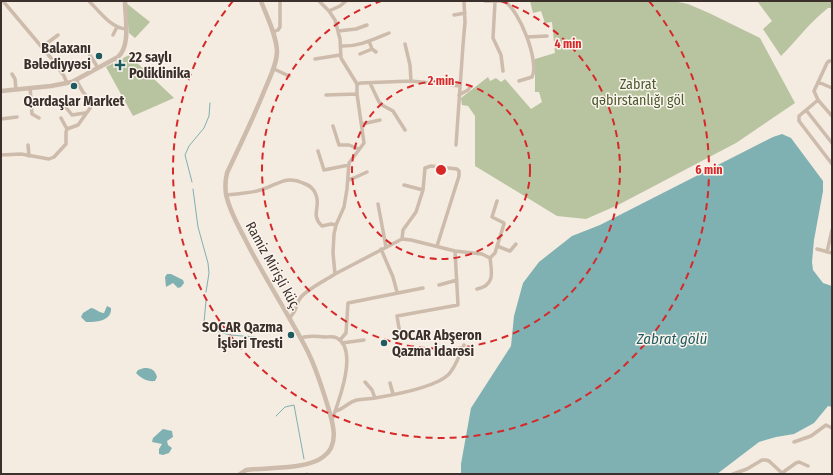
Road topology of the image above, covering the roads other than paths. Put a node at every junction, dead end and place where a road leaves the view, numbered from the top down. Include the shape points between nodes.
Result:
1 (3, 1) edge
2 (89, 1) edge
3 (124, 1) edge
4 (261, 1) edge
5 (280, 1) edge
6 (346, 1) edge
7 (464, 1) edge
8 (485, 1) edge
9 (503, 1) edge
10 (322, 2) edge
11 (495, 2) edge
12 (330, 11) junction
13 (465, 13) junction
14 (454, 15) dead end
15 (367, 25) dead end
16 (117, 27) junction
17 (126, 29) junction
18 (338, 31) junction
19 (273, 32) junction
20 (389, 33) dead end
21 (113, 35) dead end
22 (58, 36) dead end
23 (547, 36) dead end
24 (527, 37) junction
25 (369, 41) junction
26 (405, 44) dead end
27 (340, 46) junction
28 (42, 47) junction
29 (85, 47) dead end
30 (372, 49) junction
31 (376, 52) dead end
32 (360, 54) dead end
33 (340, 55) junction
34 (315, 59) dead end
35 (832, 61) edge
36 (98, 68) junction
37 (274, 68) junction
38 (503, 71) dead end
39 (12, 74) dead end
40 (289, 76) dead end
41 (76, 80) junction
42 (411, 80) junction
43 (519, 81) dead end
44 (818, 82) junction
45 (67, 83) junction
46 (370, 83) junction
47 (357, 84) junction
48 (460, 86) junction
49 (470, 87) dead end
50 (30, 88) junction
51 (832, 88) edge
52 (16, 89) junction
53 (1, 91) edge
54 (357, 94) junction
55 (326, 95) dead end
56 (460, 95) junction
57 (818, 100) junction
58 (64, 105) dead end
59 (806, 110) junction
60 (85, 113) junction
61 (832, 116) edge
62 (16, 117) dead end
63 (39, 118) dead end
64 (61, 118) dead end
65 (1, 120) edge
66 (380, 120) dead end
67 (362, 124) junction
68 (333, 126) dead end
69 (67, 129) junction
70 (405, 130) dead end
71 (832, 143) edge
72 (28, 145) dead end
73 (456, 145) dead end
74 (359, 150) junction
75 (318, 151) dead end
76 (1, 155) edge
77 (29, 156) junction
78 (832, 164) edge
79 (349, 166) junction
80 (367, 172) dead end
81 (348, 180) junction
82 (404, 185) dead end
83 (424, 190) junction
84 (226, 195) junction
85 (497, 201) dead end
86 (378, 204) dead end
87 (336, 225) junction
88 (832, 230) edge
89 (402, 239) junction
90 (516, 244) dead end
91 (386, 246) junction
92 (437, 246) junction
93 (497, 246) junction
94 (381, 249) junction
95 (817, 249) dead end
96 (455, 251) junction
97 (827, 252) junction
98 (832, 253) edge
99 (490, 258) junction
100 (335, 274) junction
101 (457, 280) junction
102 (439, 285) dead end
103 (423, 288) dead end
104 (477, 289) dead end
105 (397, 292) junction
106 (289, 318) junction
107 (419, 331) dead end
108 (301, 338) junction
109 (364, 340) dead end
110 (341, 342) junction
111 (464, 345) dead end
112 (365, 382) dead end
113 (390, 383) dead end
114 (393, 394) junction
115 (375, 398) junction
116 (335, 411) junction
117 (332, 420) junction
118 (832, 428) edge
119 (794, 442) dead end
120 (808, 466) dead end
121 (240, 474) edge
122 (733, 474) edge
123 (782, 474) edge

1 - 28 street
2 - 16 street
3 - 17 street
4 - 19 street, Ramiz Mirişli küç.
5 - 19 street via 280,27
6 - 12 street
7 - 13 street
8 - 11 street
9 - 11 street
9 - 24 street via 512,7
10 - 12 street
11 - 38 street via 493,38 501,55
12 - 18 street via 336,20
13 - 14 street
13 - 48 street
15 - 18 street
16 - 17 street
16 - 21 street
17 - 36 street via 126,44 122,53
18 - 27 street
19 - 37 street, Ramiz Mirişli küç. via 277,51
20 - 25 street
22 - 28 street
23 - 24 street
24 - 43 street via 533,57 534,74 529,79
25 - 27 street via 355,46
25 - 30 street
26 - 42 street
27 - 33 street
28 - 45 street via 56,63
29 - 36 street
30 - 31 street
30 - 32 street
33 - 34 street
33 - 47 street
35 - 44 street via 829,61
36 - 41 street
37 - 40 street
37 - 84 street, Ramiz Mirişli küç. via 227,173
39 - 52 street
41 - 45 street
41 - 60 street via 93,104
42 - 46 street
42 - 48 street
44 - 51 street
44 - 57 street via 814,92
45 - 50 street
46 - 47 street
46 - 70 street via 382,105 393,111
47 - 54 street
48 - 56 street
49 - 56 street
50 - 52 street
50 - 63 street via 32,114
52 - 53 street
54 - 55 street
54 - 67 street
56 - 73 street
57 - 59 street
57 - 61 street
58 - 60 street via 72,115
59 - 71 street
59 - 78 street via 799,116 798,122
60 - 69 street via 78,125
62 - 65 street
64 - 69 street
66 - 67 street
67 - 74 street via 364,143
68 - 74 street via 339,145 349,145
69 - 77 street via 66,144 54,157 49,159
72 - 77 street
74 - 79 street via 350,160
75 - 79 street via 324,170
76 - 77 street
79 - 81 street
80 - 81 street
81 - 87 street via 344,207
82 - 83 street
83 - 89 street via 416,212 403,230
83 - 92 street via 425,168 431,166 459,171
84 - 87 street via 257,191 290,179 296,180 310,186 316,193 318,204 315,214 319,223 322,226
84 - 106 street, Ramiz Mirişli küç. via 250,249
85 - 93 street via 492,217 504,223
86 - 91 street
87 - 100 street via 333,244
88 - 97 street
89 - 91 street
89 - 92 street
90 - 93 street via 510,251
91 - 94 street
92 - 96 street
93 - 99 street
94 - 100 street
94 - 105 street
95 - 97 street
96 - 99 street via 482,254
96 - 101 street
97 - 98 street
99 - 104 street via 492,279 485,287
100 - 106 street via 302,296 295,313
101 - 102 street
101 - 107 street via 458,305 397,316 400,334
103 - 105 street
105 - 110 street via 348,302 346,333
106 - 108 street, Ramiz Mirişli küç.
108 - 110 street via 333,337
108 - 117 street, Ramiz Mirişli küç. via 317,372
109 - 110 street
110 - 116 street via 346,353 347,368
111 - 114 street via 454,368 445,377 428,386
112 - 115 street
113 - 114 street
114 - 115 street
115 - 116 street via 352,402
116 - 117 street
117 - 121 street, Ramiz Mirişli küç. via 332,445 319,460 300,465 246,470
118 - 119 street via 826,425 811,436
120 - 123 street via 799,462
122 - 123 street via 762,460 769,461

